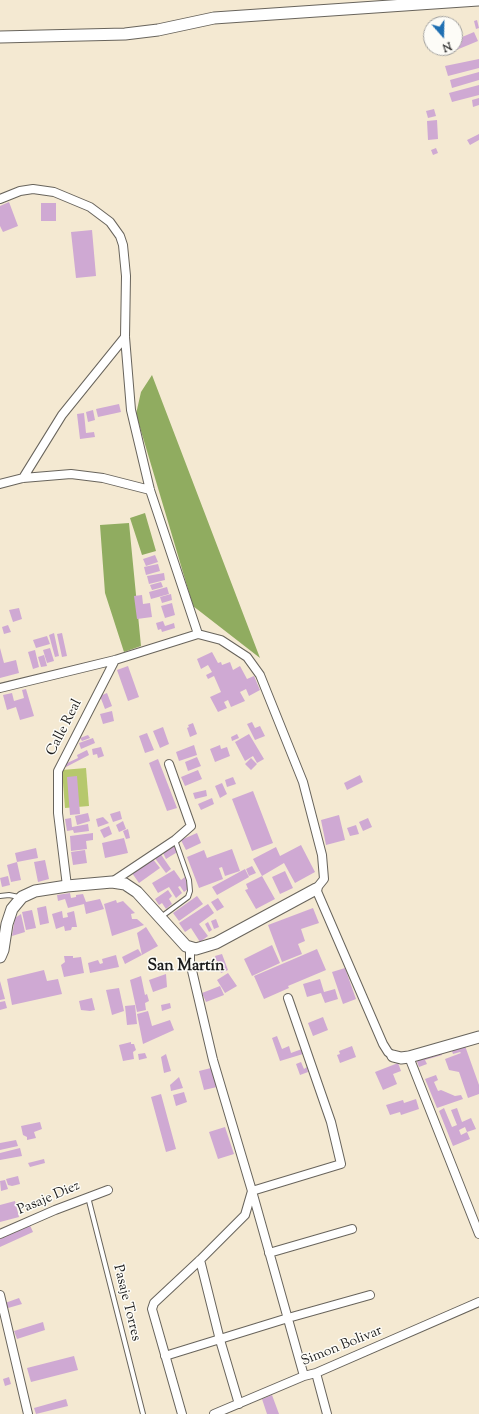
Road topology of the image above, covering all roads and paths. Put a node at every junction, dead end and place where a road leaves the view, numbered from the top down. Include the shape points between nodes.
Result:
1 (478, 0) edge
2 (0, 37) edge
3 (0, 199) edge
4 (125, 337) junction
5 (23, 478) junction
6 (0, 484) edge
7 (150, 490) junction
8 (198, 634) junction
9 (115, 660) junction
10 (0, 688) edge
11 (169, 764) dead end
12 (175, 840) junction
13 (112, 882) junction
14 (67, 886) junction
15 (316, 889) junction
16 (0, 896) edge
17 (22, 898) junction
18 (160, 918) junction
19 (190, 947) junction
20 (0, 957) edge
21 (288, 998) dead end
22 (479, 1037) edge
23 (393, 1056) joint
24 (408, 1057) junction
25 (108, 1190) dead end
26 (252, 1191) junction
27 (88, 1197) junction
28 (352, 1228) dead end
29 (0, 1234) edge
30 (479, 1234) edge
31 (269, 1252) junction
32 (200, 1260) junction
33 (0, 1295) edge
34 (370, 1295) dead end
35 (479, 1302) edge
36 (288, 1318) junction
37 (220, 1340) junction
38 (166, 1356) junction
39 (316, 1373) junction
40 (304, 1376) junction
41 (239, 1404) junction
42 (28, 1414) edge
43 (143, 1414) edge
44 (182, 1414) edge
45 (214, 1414) edge
46 (327, 1414) edge

1 - 2 street via 214,18 125,34
3 - 4 street via 20,190 33,188 54,192 90,208 110,222 123,245 126,276
4 - 5 street via 62,415
4 - 7 street via 131,410
5 - 6 street
5 - 7 street via 71,474 103,478
7 - 8 street
8 - 9 street
8 - 15 street via 221,640 247,657 260,675 303,782 311,810 322,855 324,879
9 - 10 street
9 - 14 street, Calle Real via 58,771 58,813
11 - 12 street via 191,826
12 - 13 street
12 - 18 lane via 189,880 190,891 188,897
13 - 14 street
13 - 18 street via 125,884 137,892
14 - 17 street via 35,892
15 - 19 street via 216,943 196,949
15 - 23 street via 383,1044
16 - 17 lane
17 - 20 street via 12,909
18 - 19 street via 186,946
19 - 26 street via 192,968 212,1052
21 - 26 street via 331,1122 341,1164
22 - 24 street
23 - 24 street
24 - 30 street
25 - 27 street, Pasaje Diez
26 - 31 street
26 - 32 street via 245,1215
27 - 29 street, Pasaje Diez
27 - 43 lane, Pasaje Torres
28 - 31 street
31 - 36 street
32 - 37 street
32 - 38 street via 154,1303 152,1309
33 - 42 street
34 - 36 street
35 - 39 street, Simon Bolivar
36 - 37 street
36 - 40 street
37 - 38 street
37 - 41 street
38 - 44 street
39 - 40 street, Simon Bolivar
39 - 46 street
40 - 41 street, Simon Bolivar
41 - 45 street, Simon Bolivar

